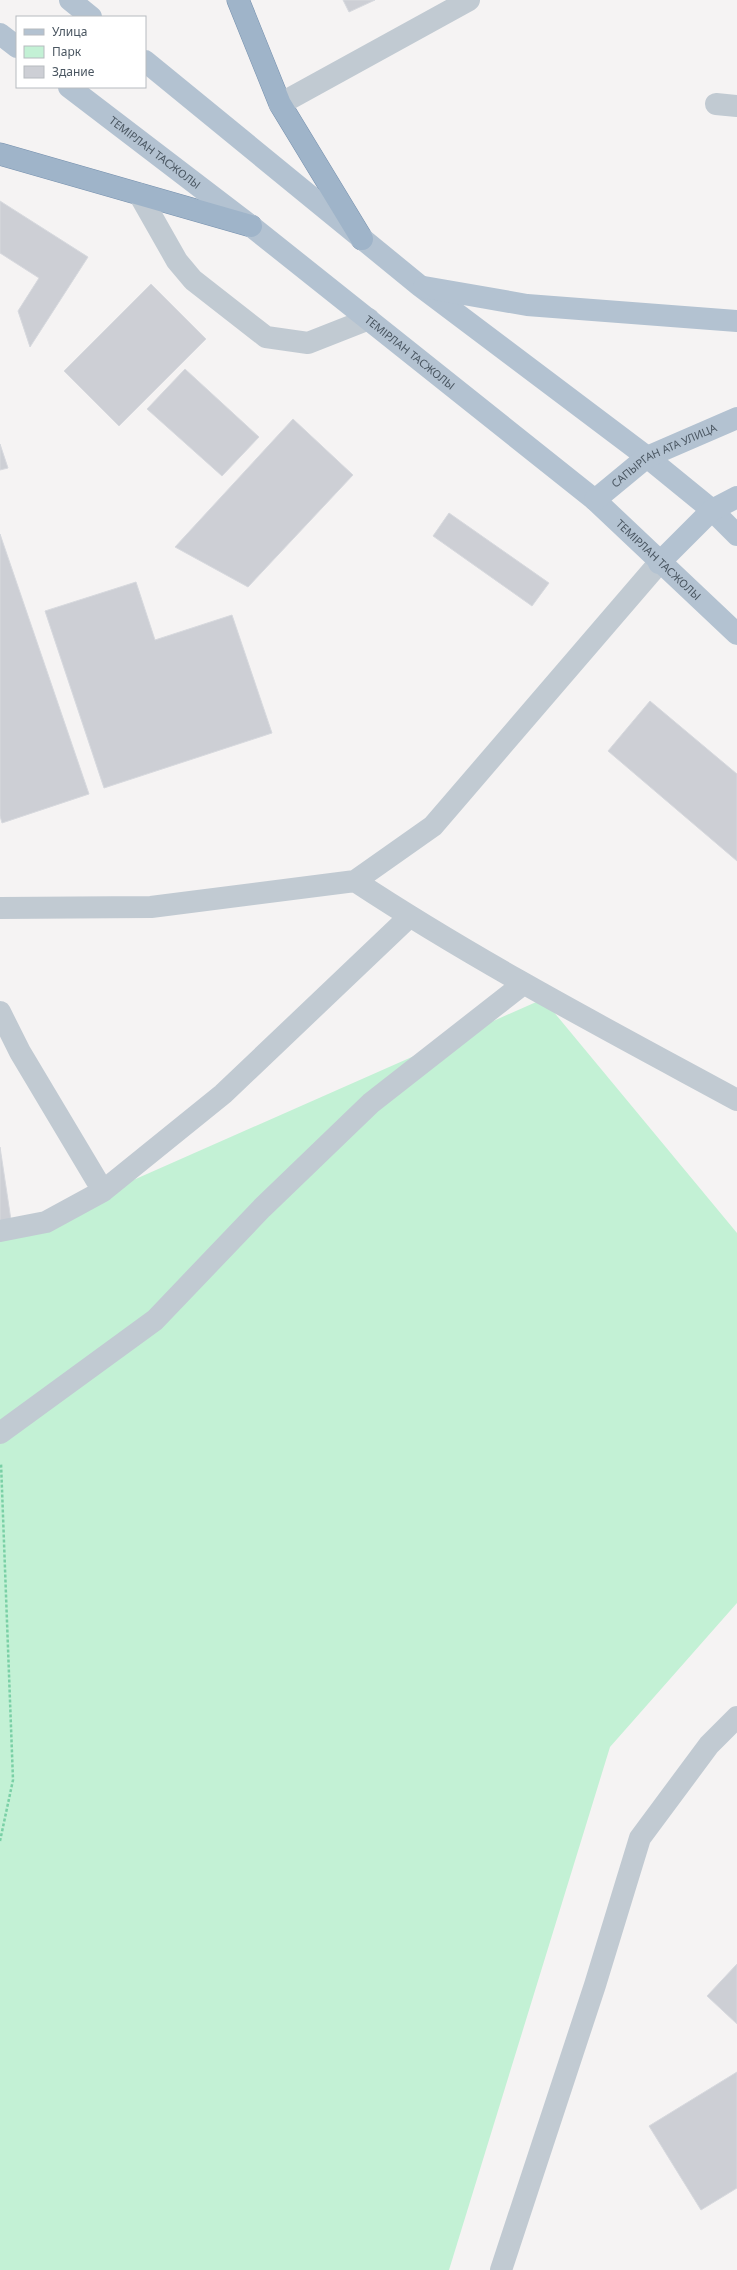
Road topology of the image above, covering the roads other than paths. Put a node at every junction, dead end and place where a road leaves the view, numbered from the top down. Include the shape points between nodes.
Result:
1 (70, 0) edge
2 (238, 0) edge
3 (469, 0) edge
4 (90, 16) edge
5 (0, 34) edge
6 (16, 46) edge
7 (146, 62) edge
8 (70, 88) edge
9 (280, 104) junction
10 (716, 104) dead end
11 (737, 106) edge
12 (0, 154) edge
13 (139, 194) junction
14 (251, 226) junction
15 (362, 239) junction
16 (420, 286) junction
17 (369, 319) junction
18 (737, 320) edge
19 (737, 418) edge
20 (647, 457) junction
21 (737, 497) edge
22 (595, 500) junction
23 (712, 510) junction
24 (737, 535) edge
25 (659, 563) junction
26 (737, 634) edge
27 (356, 881) junction
28 (0, 908) edge
29 (410, 916) junction
30 (523, 984) junction
31 (0, 1012) edge
32 (737, 1100) edge
33 (103, 1191) junction
34 (0, 1231) edge
35 (0, 1433) edge
36 (737, 1717) edge
37 (501, 2270) edge

1 - 4 main road
2 - 9 highway
3 - 9 street
5 - 6 main road
7 - 15 main road
8 - 14 main road, ТЕМІРЛАН ТАСЖОЛЫ
9 - 15 highway
10 - 11 street
12 - 13 highway
13 - 14 highway
13 - 17 street via 177,261 193,280 266,336 308,344
14 - 17 main road, ТЕМІРЛАН ТАСЖОЛЫ
15 - 16 main road
16 - 18 main road via 527,305
16 - 20 main road
17 - 22 main road, ТЕМІРЛАН ТАСЖОЛЫ
19 - 20 main road, САПЫРГАН АТА УЛИЦА
20 - 22 main road, САПЫРГАН АТА УЛИЦА
20 - 23 main road
21 - 23 main road
22 - 25 main road, ТЕМІРЛАН ТАСЖОЛЫ
23 - 24 main road
23 - 25 main road
25 - 26 main road, ТЕМІРЛАН ТАСЖОЛЫ
25 - 27 street via 434,826
27 - 28 street via 151,907
27 - 29 street
29 - 30 street
29 - 33 street via 223,1094
30 - 32 street
30 - 35 street via 370,1103 262,1208 155,1320
31 - 33 street via 20,1052
33 - 34 street via 46,1222
36 - 37 street via 709,1745 640,1838 596,1985

